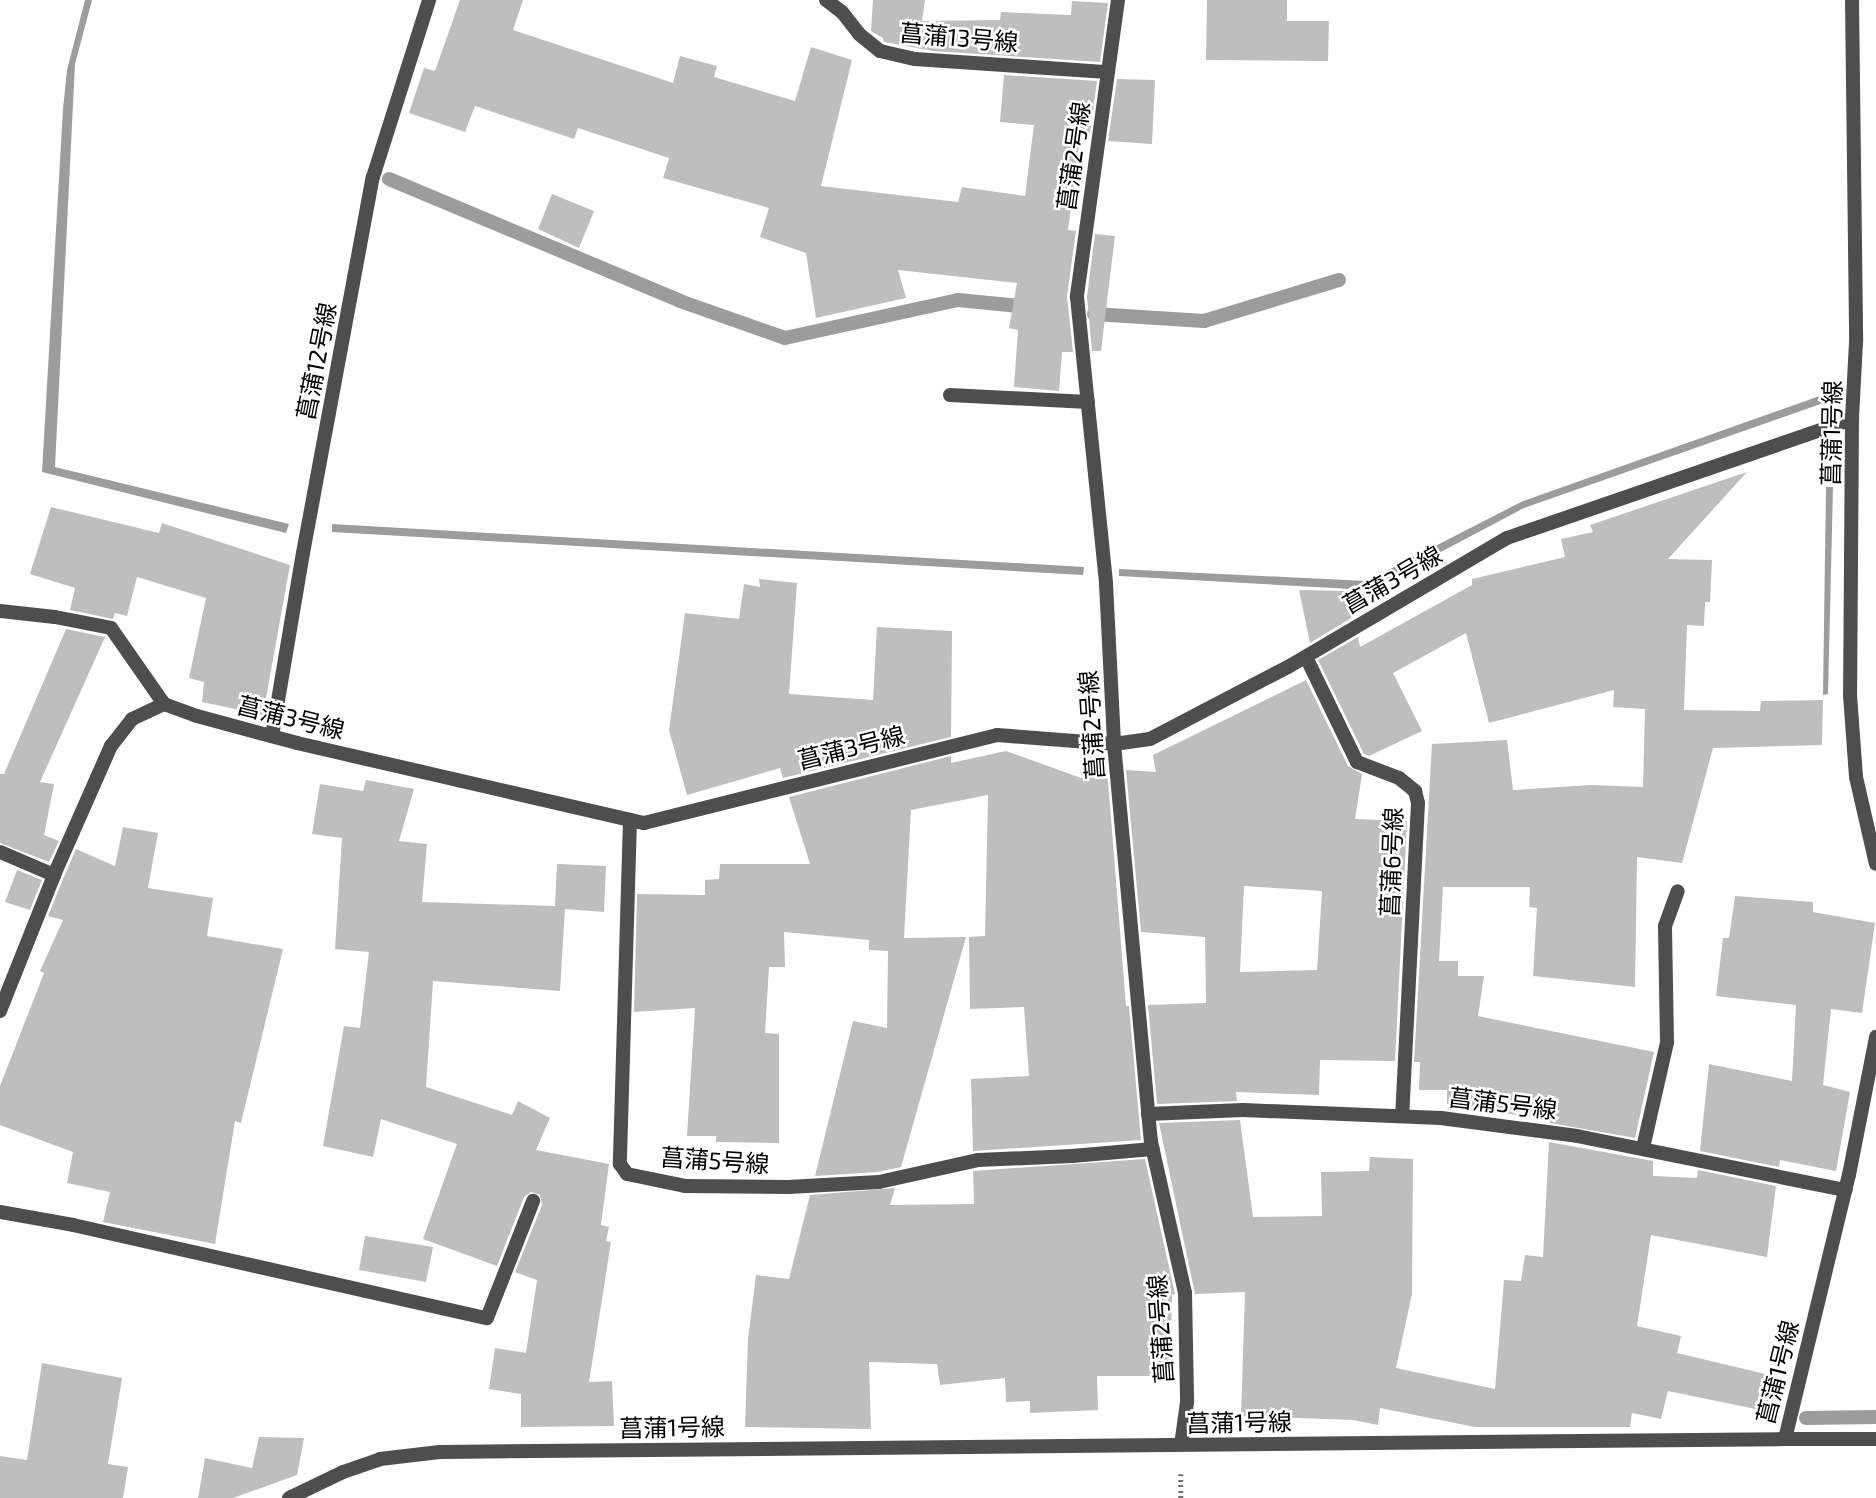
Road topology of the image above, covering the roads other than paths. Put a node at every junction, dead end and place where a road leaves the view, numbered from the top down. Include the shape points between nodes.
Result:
1 (429, 0) edge
2 (826, 0) edge
3 (1118, 0) edge
4 (1852, 0) edge
5 (1108, 72) junction
6 (950, 395) dead end
7 (1088, 402) junction
8 (1852, 419) junction
9 (0, 611) edge
10 (1306, 657) junction
11 (164, 704) junction
12 (272, 736) junction
13 (1114, 744) junction
14 (630, 820) junction
15 (0, 852) edge
16 (1876, 864) edge
17 (54, 874) junction
18 (1678, 891) dead end
19 (0, 1012) edge
20 (1876, 1037) edge
21 (1148, 1114) junction
22 (1402, 1116) junction
23 (1643, 1148) junction
24 (1153, 1149) junction
25 (1846, 1190) junction
26 (533, 1201) dead end
27 (0, 1212) edge
28 (1785, 1439) junction
29 (1876, 1439) edge
30 (1181, 1445) junction
31 (289, 1498) edge

1 - 12 street, 菖蒲12号線 via 373,177
2 - 5 street, 菖蒲13号線 via 880,51 915,59
3 - 5 street, 菖蒲2号線
4 - 8 street, 菖蒲1号線 via 1856,342
5 - 7 street, 菖蒲2号線 via 1077,296
6 - 7 street
7 - 13 street, 菖蒲2号線 via 1107,584
8 - 10 street, 菖蒲3号線 via 1507,538
8 - 16 street, 菖蒲1号線 via 1850,695 1856,777
9 - 11 street via 111,628
10 - 13 street, 菖蒲3号線 via 1150,739
10 - 22 street, 菖蒲6号線 via 1357,762 1399,778 1415,791 1418,803
11 - 12 street, 菖蒲3号線
11 - 17 street via 132,719 111,746
12 - 14 street, 菖蒲3号線
13 - 14 street, 菖蒲3号線 via 997,735 644,823
13 - 21 street, 菖蒲2号線
14 - 24 street, 菖蒲5号線 via 620,1164 627,1174 685,1186 788,1187 879,1182 978,1160
15 - 17 street
17 - 19 street
18 - 23 street via 1665,926 1667,1042
20 - 25 street, 菖蒲1号線
21 - 22 street, 菖蒲5号線 via 1243,1110
21 - 24 street, 菖蒲2号線
22 - 23 street, 菖蒲5号線
23 - 25 street, 菖蒲5号線
24 - 30 street, 菖蒲2号線 via 1185,1293 1187,1402
25 - 28 street, 菖蒲1号線
26 - 27 street via 487,1318
28 - 29 street
28 - 30 street, 菖蒲1号線
30 - 31 street, 菖蒲1号線 via 440,1452 380,1459

